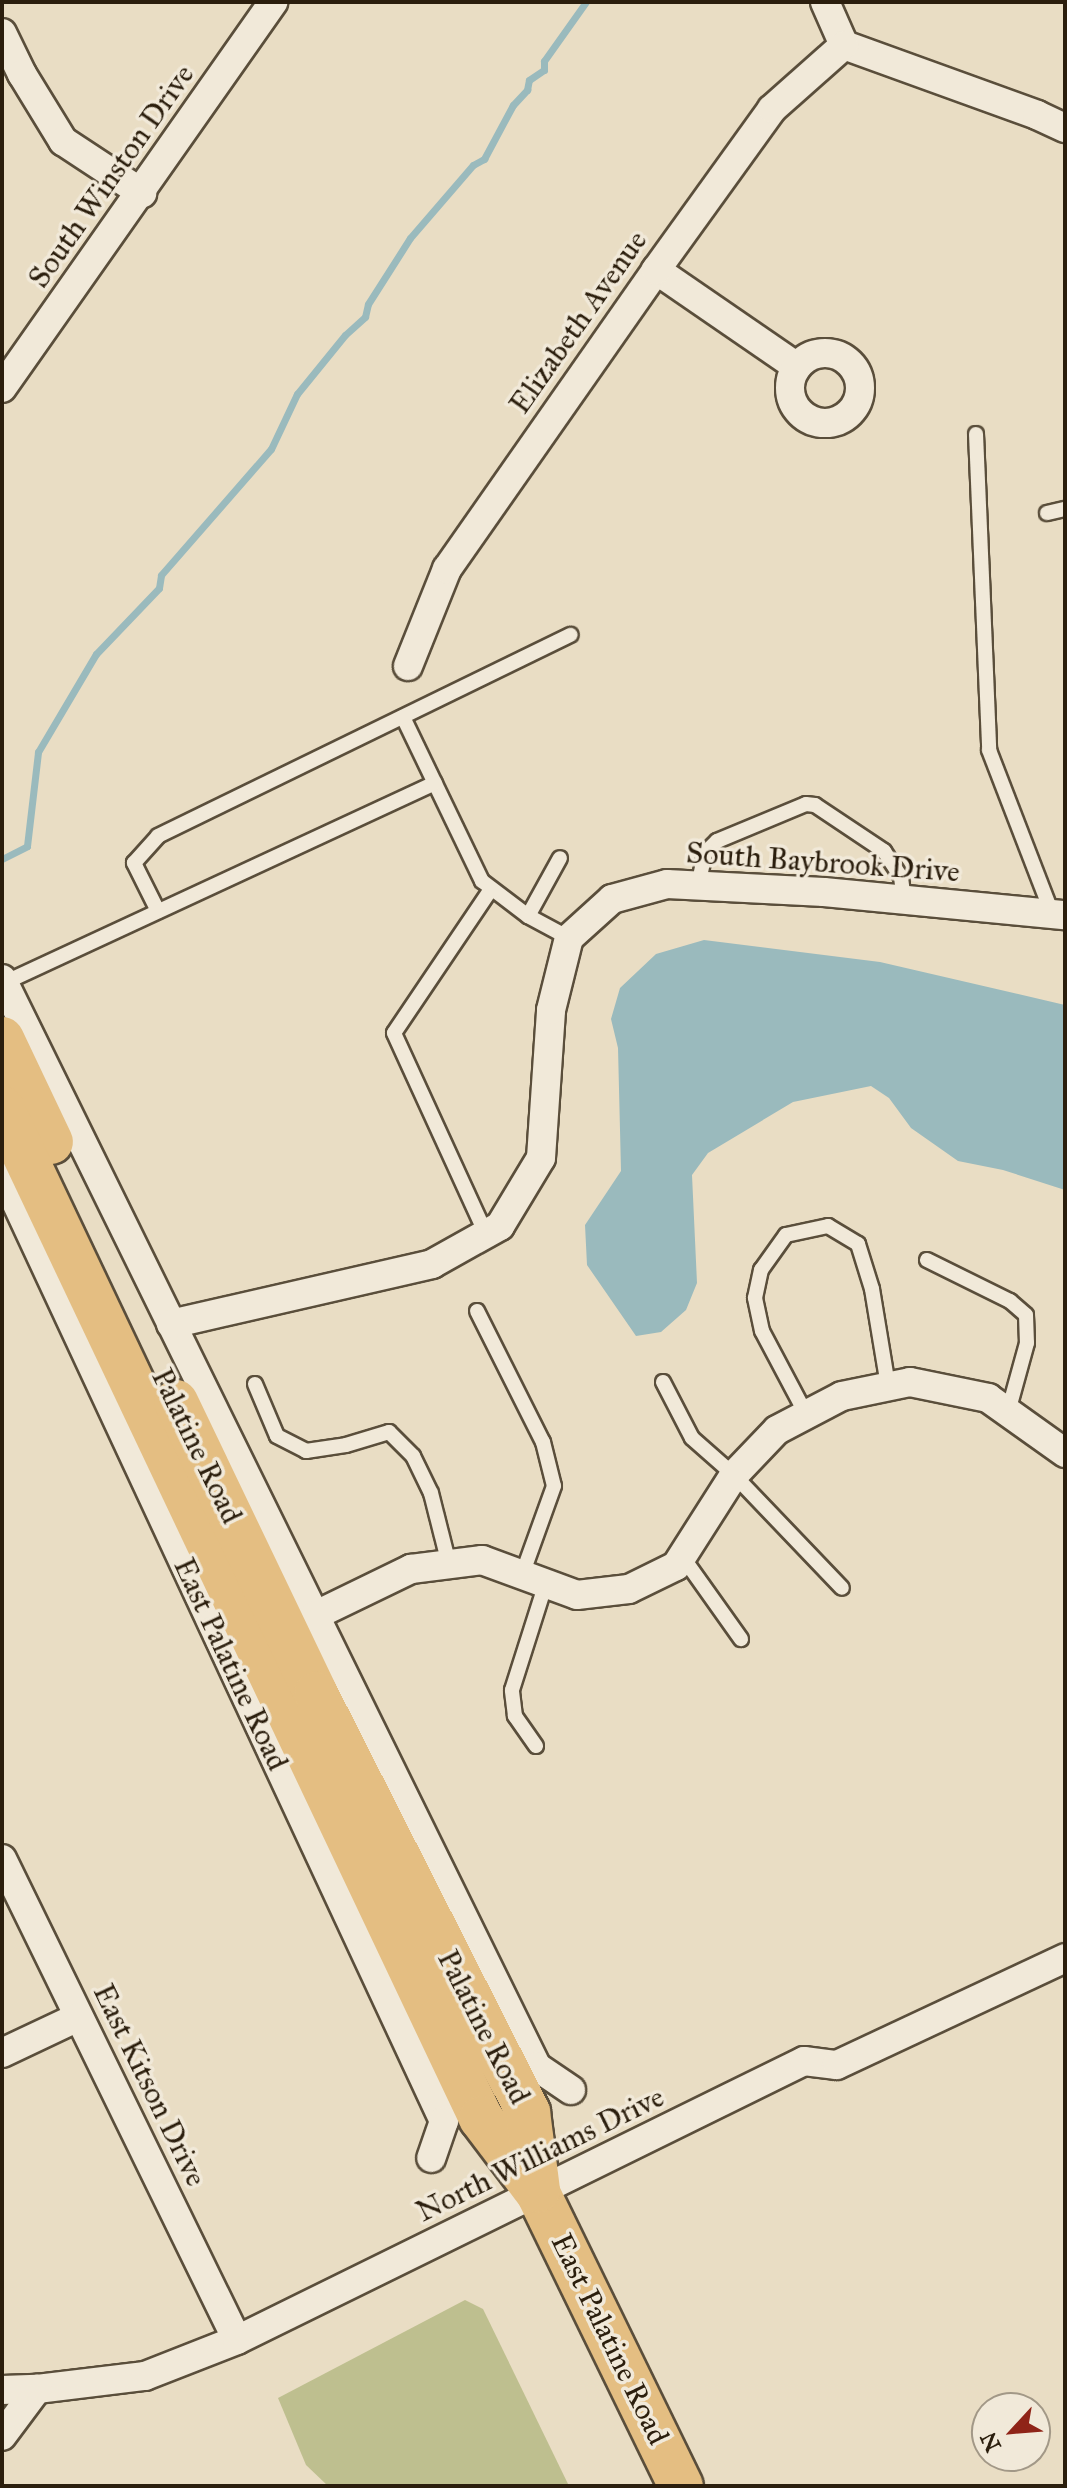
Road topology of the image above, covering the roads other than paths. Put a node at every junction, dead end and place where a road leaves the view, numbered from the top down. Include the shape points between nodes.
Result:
1 (273, 2) edge
2 (825, 2) edge
3 (2, 33) edge
4 (844, 45) junction
5 (1065, 128) edge
6 (142, 193) junction
7 (656, 270) junction
8 (797, 367) dead end
9 (2, 388) edge
10 (976, 434) dead end
11 (1065, 509) edge
12 (1047, 513) dead end
13 (571, 635) dead end
14 (408, 666) dead end
15 (403, 717) junction
16 (435, 783) junction
17 (560, 858) dead end
18 (698, 886) junction
19 (491, 889) junction
20 (904, 901) junction
21 (158, 911) junction
22 (528, 916) junction
23 (1059, 916) edge
24 (569, 938) junction
25 (3, 981) edge
26 (2, 1039) edge
27 (2, 1108) edge
28 (2, 1172) edge
29 (486, 1234) junction
30 (927, 1260) dead end
31 (477, 1311) dead end
32 (171, 1324) junction
33 (663, 1382) dead end
34 (255, 1384) dead end
35 (888, 1386) junction
36 (1008, 1412) junction
37 (806, 1414) junction
38 (1065, 1453) edge
39 (734, 1475) junction
40 (682, 1556) junction
41 (449, 1564) junction
42 (534, 1579) junction
43 (842, 1588) dead end
44 (314, 1616) junction
45 (741, 1639) dead end
46 (536, 1746) dead end
47 (2, 1859) edge
48 (1065, 1958) edge
49 (78, 2017) junction
50 (2, 2053) edge
51 (571, 2090) dead end
52 (431, 2158) dead end
53 (538, 2193) junction
54 (237, 2340) junction
55 (37, 2389) junction
56 (2, 2390) edge
57 (2, 2436) edge
58 (681, 2486) edge

1 - 6 street, South Winston Drive
2 - 4 street
3 - 6 street via 63,141
4 - 5 street
4 - 7 street, Elizabeth Avenue via 772,109
6 - 9 street, South Winston Drive
7 - 8 street
7 - 14 street, Elizabeth Avenue via 447,569
10 - 23 lane via 989,750
11 - 12 lane
13 - 15 lane
15 - 16 lane
15 - 21 lane via 158,836 134,863
16 - 19 lane via 482,881
16 - 21 lane
17 - 22 lane
18 - 20 street, South Baybrook Drive
18 - 20 lane via 705,853 717,841 806,804 884,851 901,877
18 - 24 street, South Baybrook Drive via 667,884 612,899
19 - 22 lane
19 - 29 lane via 394,1033
20 - 23 street, South Baybrook Drive
21 - 25 lane
22 - 24 lane
24 - 29 street via 551,1010 541,1158 500,1226
25 - 32 street, Palatine Road
26 - 53 main road, Palatine Road via 316,1694 528,2112
27 - 53 main road, Palatine Road via 481,2118
28 - 52 street, East Palatine Road via 444,2121
29 - 32 street via 432,1264
30 - 36 lane via 1010,1301 1026,1315 1027,1343
31 - 42 lane via 543,1442 554,1486
32 - 44 street, Palatine Road
33 - 39 lane via 692,1438
34 - 41 lane via 277,1436 306,1451 389,1432 413,1456 431,1493
35 - 36 street via 910,1382 988,1398
35 - 37 street via 842,1396
35 - 37 lane via 872,1289 858,1244 828,1226 786,1235 761,1270 755,1298 762,1331
36 - 38 street
37 - 39 street via 777,1430
39 - 40 street
39 - 43 lane
40 - 42 street via 676,1566 629,1589 577,1595
40 - 45 lane
41 - 42 street via 482,1560
41 - 44 street via 411,1569
42 - 46 lane via 512,1690 515,1716
44 - 51 street, Palatine Road via 537,2067
47 - 49 street, East Kitson Drive
48 - 53 street, North Williams Drive via 837,2065 804,2061
49 - 50 street
49 - 54 street, East Kitson Drive
53 - 54 street, North Williams Drive
53 - 58 main road, East Palatine Road
54 - 55 street, North Williams Drive via 145,2376
55 - 56 street, North Williams Drive
55 - 57 street

